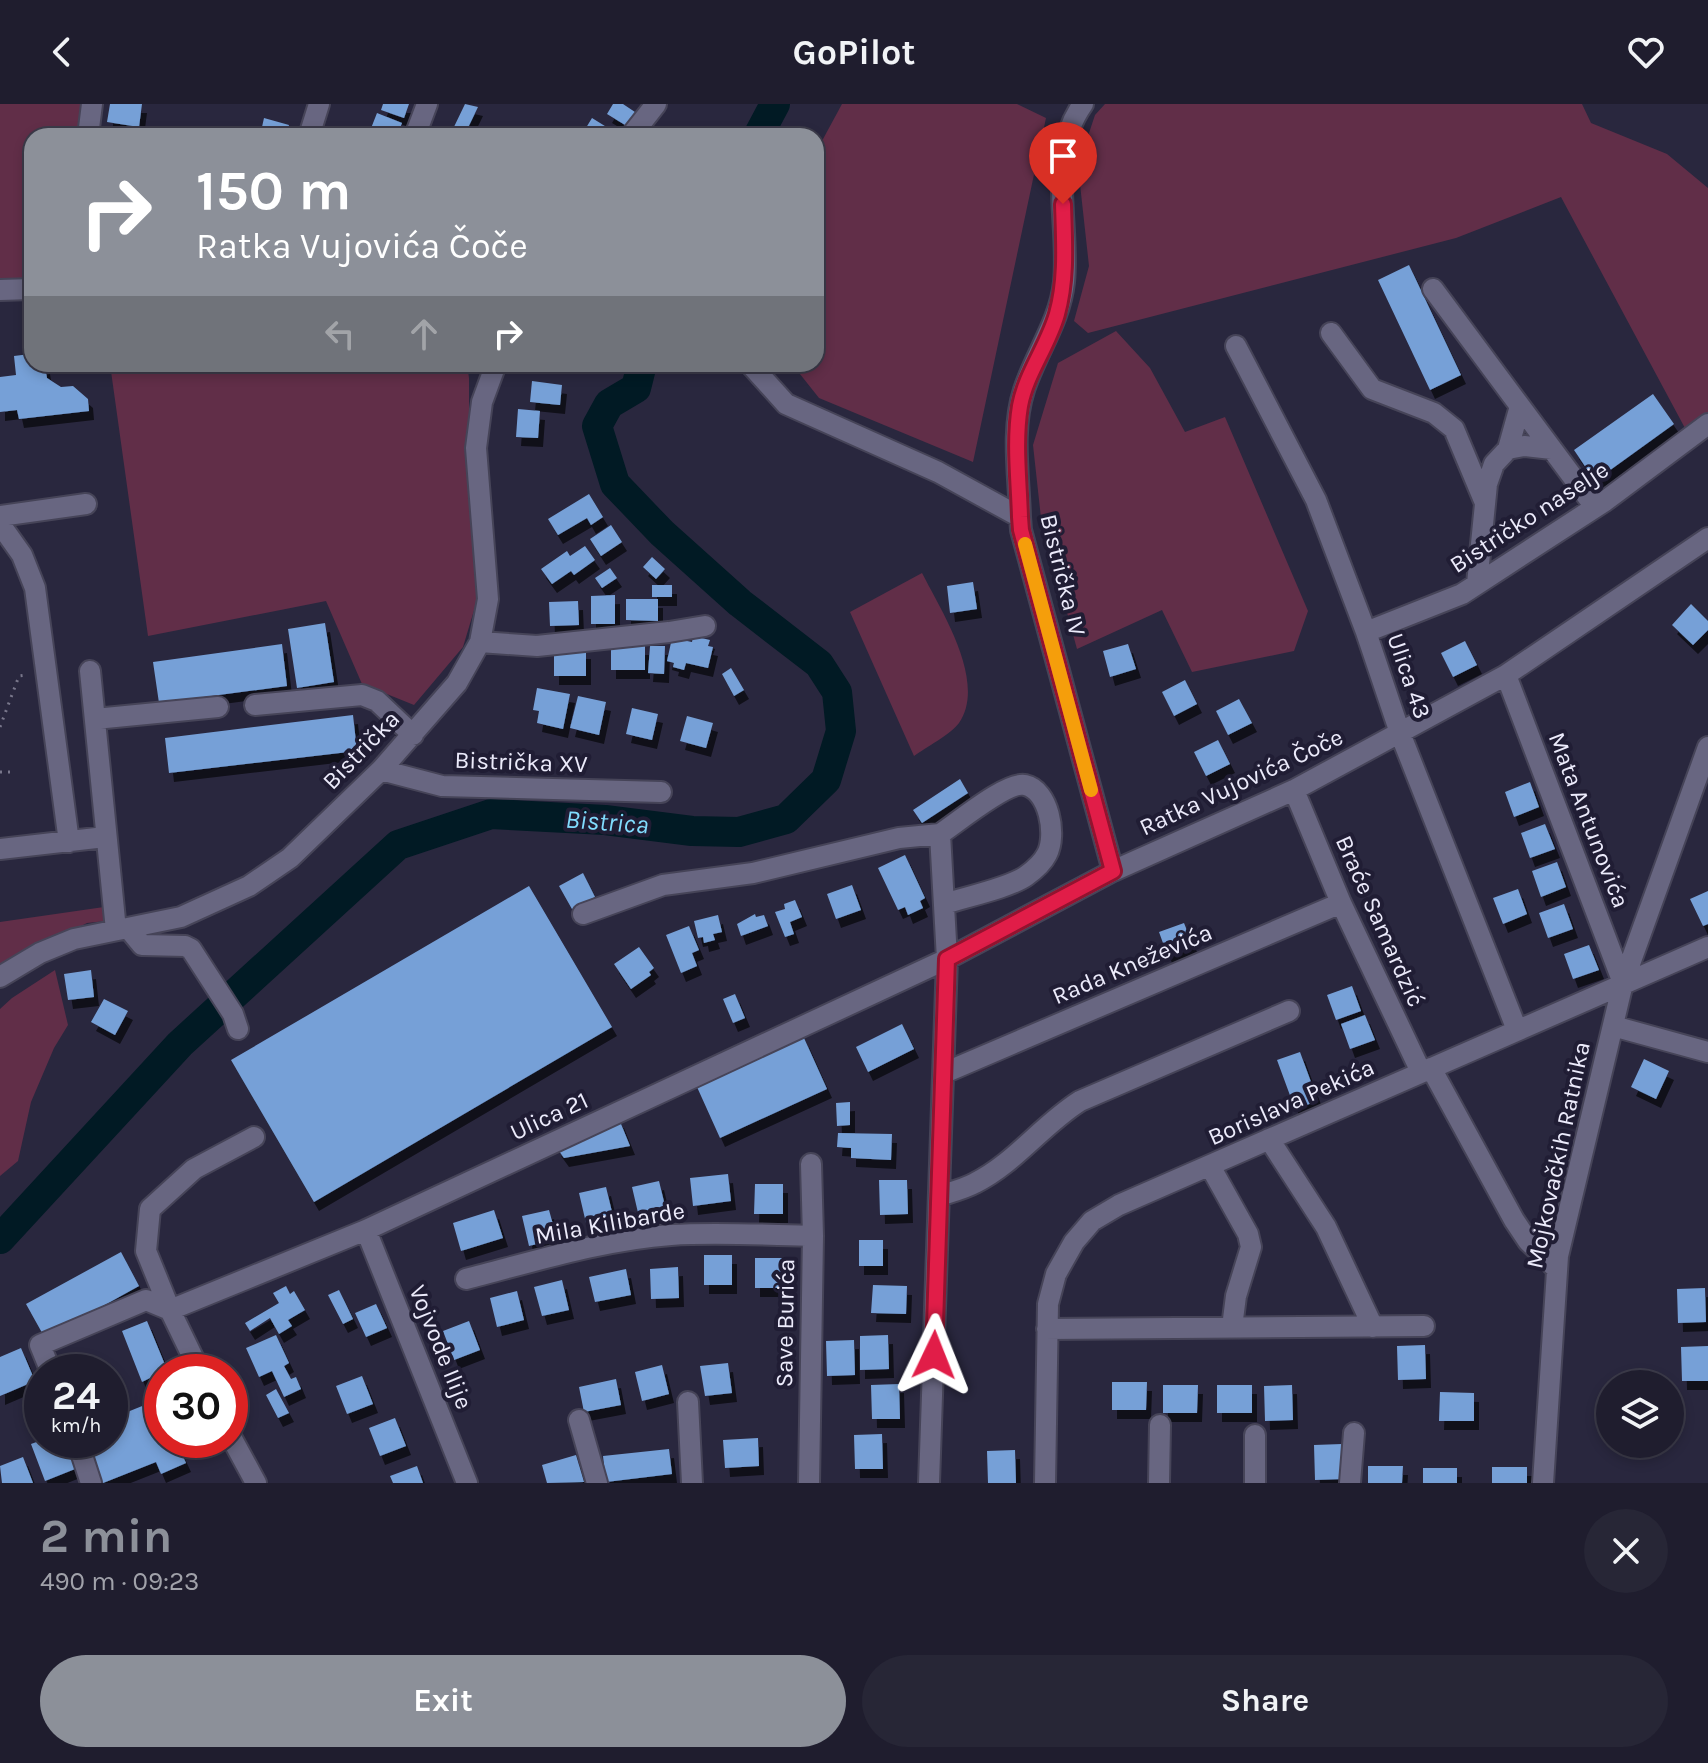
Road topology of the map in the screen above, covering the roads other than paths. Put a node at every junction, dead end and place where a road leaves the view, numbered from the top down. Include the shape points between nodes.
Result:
1 (92, 104) edge
2 (319, 104) edge
3 (427, 104) edge
4 (656, 104) edge
5 (1083, 104) edge
6 (89, 128) edge
7 (312, 128) edge
8 (418, 128) edge
9 (637, 128) edge
10 (24, 289) edge
11 (1433, 289) dead end
12 (0, 290) edge
13 (1331, 333) dead end
14 (1236, 346) dead end
15 (493, 372) edge
16 (757, 372) edge
17 (1520, 406) junction
18 (1708, 424) edge
19 (1508, 449) junction
20 (1552, 449) junction
21 (1485, 503) junction
22 (86, 504) dead end
23 (1595, 507) junction
24 (0, 516) edge
25 (1020, 517) junction
26 (0, 524) edge
27 (1708, 538) edge
28 (1477, 584) junction
29 (705, 626) dead end
30 (1366, 632) junction
31 (480, 642) junction
32 (90, 671) dead end
33 (1506, 675) junction
34 (255, 705) dead end
35 (218, 707) dead end
36 (95, 719) junction
37 (1400, 733) junction
38 (413, 735) junction
39 (1708, 747) edge
40 (381, 770) junction
41 (1294, 790) junction
42 (661, 792) dead end
43 (940, 834) junction
44 (105, 837) junction
45 (69, 842) junction
46 (0, 849) edge
47 (1113, 871) junction
48 (1341, 903) junction
49 (944, 904) junction
50 (583, 914) dead end
51 (122, 929) junction
52 (1708, 947) edge
53 (947, 959) junction
54 (0, 977) edge
55 (1623, 983) junction
56 (1289, 1011) dead end
57 (236, 1021) dead end
58 (1613, 1026) junction
59 (1517, 1030) junction
60 (1708, 1052) edge
61 (1426, 1070) junction
62 (944, 1073) junction
63 (254, 1137) dead end
64 (1269, 1139) junction
65 (811, 1164) dead end
66 (1210, 1166) junction
67 (939, 1196) junction
68 (366, 1230) junction
69 (813, 1236) junction
70 (1557, 1269) junction
71 (466, 1279) dead end
72 (170, 1310) junction
73 (1424, 1326) dead end
74 (1232, 1327) junction
75 (1373, 1327) junction
76 (1047, 1329) junction
77 (44, 1354) edge
78 (191, 1354) edge
79 (688, 1402) dead end
80 (579, 1420) dead end
81 (1160, 1425) dead end
82 (1354, 1433) dead end
83 (1255, 1435) dead end
84 (83, 1458) edge
85 (242, 1458) edge
86 (91, 1483) edge
87 (256, 1483) edge
88 (467, 1483) edge
89 (597, 1483) edge
90 (692, 1483) edge
91 (809, 1483) edge
92 (929, 1483) edge
93 (1045, 1483) edge
94 (1159, 1483) edge
95 (1255, 1483) edge
96 (1350, 1483) edge
97 (1543, 1483) edge

1 - 6 street
2 - 7 street
3 - 8 street
4 - 9 street
5 - 25 street, Bistrička IV via 1064,146 1064,282 1057,317 1020,406
10 - 12 street
11 - 17 street
13 - 21 street via 1372,389 1434,413 1454,429
14 - 30 street, Ulica 43 via 1316,500
15 - 31 street, Bistrička via 482,402 476,448 488,599
16 - 25 street via 786,404 938,472
17 - 19 street
17 - 20 street
18 - 23 street, Bistričko naselje
19 - 20 street
19 - 21 street via 1494,464
20 - 23 street
21 - 28 street
22 - 24 street
23 - 28 street, Bistričko naselje
25 - 47 street, Bistrička IV
26 - 45 street via 22,555 35,588
27 - 33 street, Ratka Vujovića Čoče
28 - 30 street, Bistričko naselje
29 - 31 street via 537,646
30 - 37 street, Ulica 43
31 - 38 street, Bistrička via 457,683
32 - 36 street
33 - 37 street, Ratka Vujovića Čoče
33 - 55 street, Mata Antunovića
34 - 38 street via 362,695 377,701
35 - 36 street
36 - 44 street
37 - 41 street, Ratka Vujovića Čoče
37 - 59 street, Ulica 43
38 - 40 street, Bistrička
39 - 55 street, Mojkovačkih Ratnika
40 - 42 street, Bistrička XV via 442,786
40 - 51 street, Bistrička via 290,858 249,886 181,917
41 - 47 street, Ratka Vujovića Čoče
41 - 48 street, Braće Samardzić
43 - 49 street
43 - 49 street via 1009,787 1024,785 1036,791 1052,824 1047,854 1024,878
43 - 50 street via 899,838 753,873 663,885
44 - 45 street
44 - 51 street
45 - 46 street
47 - 53 street, Ratka Vujovića Čoče
48 - 61 street, Braće Samardzić
48 - 62 street, Rada Kneževića
49 - 53 street
51 - 54 street, Bistrička via 74,939
51 - 57 street via 142,945 191,949
52 - 55 street, Borislava Pekića
53 - 62 street
53 - 68 street, Ulica 21
55 - 58 street, Mojkovačkih Ratnika
55 - 59 street, Borislava Pekića
56 - 67 street via 1080,1101 1000,1167 974,1184
58 - 60 street
58 - 70 street, Mojkovačkih Ratnika
59 - 61 street, Borislava Pekića
61 - 64 street, Borislava Pekića
61 - 70 street, Braće Samardzić via 1514,1220
62 - 67 street
63 - 72 street via 194,1169 150,1209 146,1251
64 - 66 street, Borislava Pekića
64 - 75 street via 1326,1227
65 - 69 street, Save Burića
66 - 74 street via 1251,1247
66 - 76 street, Borislava Pekića via 1092,1221 1056,1274
67 - 92 street
68 - 72 street, Ulica 21
68 - 88 street, Vojvode Ilije
69 - 71 street, Mila Kilibarde via 668,1235
69 - 91 street, Save Burića
70 - 97 street, Mojkovačkih Ratnika
72 - 77 street via 146,1300 40,1345
72 - 78 street
73 - 75 street
74 - 75 street
74 - 76 street
76 - 93 street, Borislava Pekića
79 - 90 street
80 - 89 street
81 - 94 street
82 - 96 street
83 - 95 street
84 - 86 street
85 - 87 street

